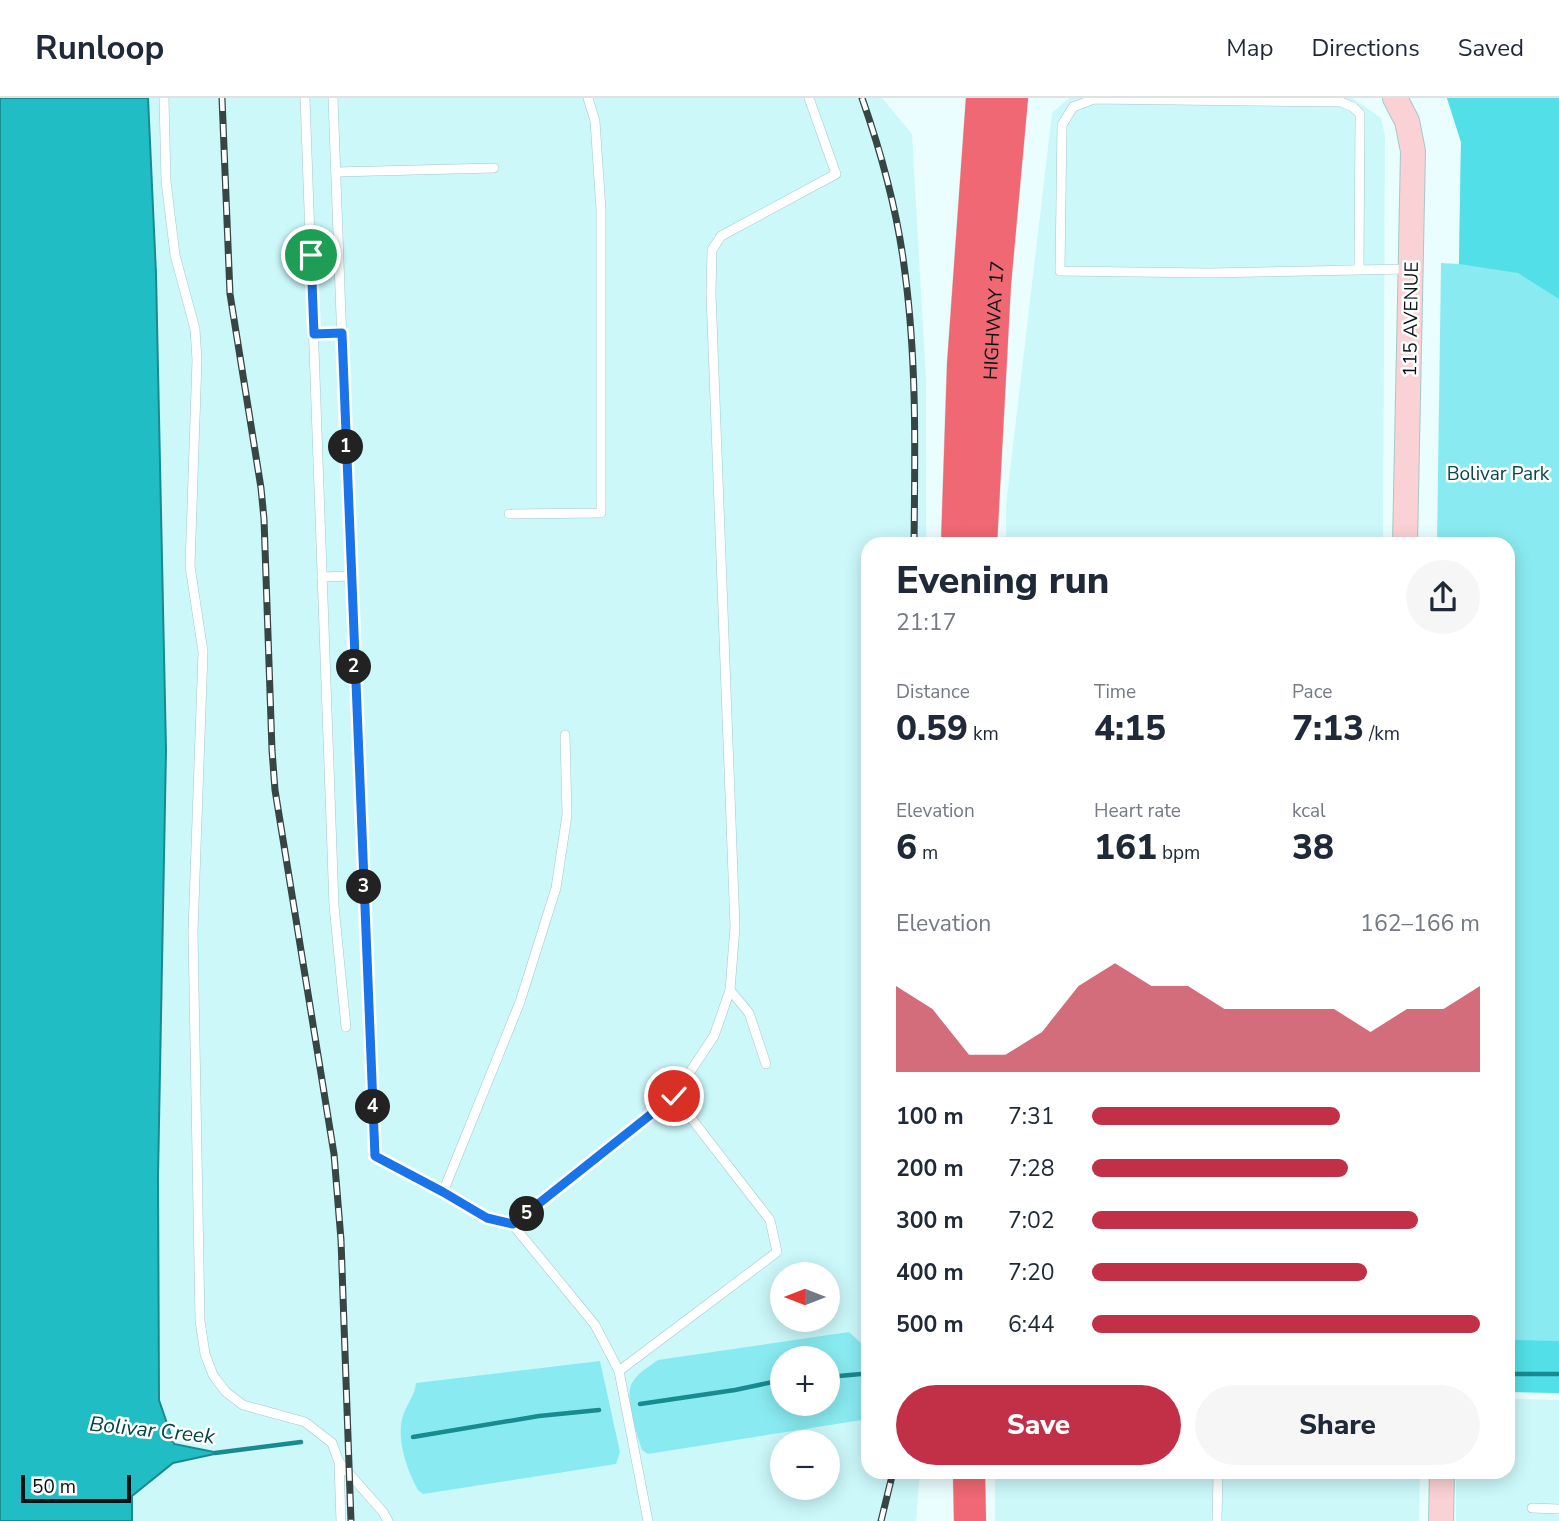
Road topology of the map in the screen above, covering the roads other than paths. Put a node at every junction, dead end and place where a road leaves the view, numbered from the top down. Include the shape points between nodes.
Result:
1 (163, 98) edge
2 (305, 98) edge
3 (333, 98) edge
4 (588, 98) edge
5 (809, 98) edge
6 (982, 98) edge
7 (1012, 98) edge
8 (1094, 98) edge
9 (1395, 98) edge
10 (494, 168) dead end
11 (336, 172) junction
12 (1410, 269) junction
13 (1359, 270) junction
14 (342, 333) junction
15 (314, 334) junction
16 (509, 514) dead end
17 (957, 537) edge
18 (981, 537) edge
19 (1405, 537) edge
20 (351, 576) junction
21 (323, 577) junction
22 (565, 735) dead end
23 (730, 990) junction
24 (346, 1027) dead end
25 (766, 1064) dead end
26 (674, 1096) junction
27 (443, 1192) junction
28 (513, 1224) junction
29 (619, 1371) junction
30 (339, 1462) junction
31 (949, 1479) edge
32 (969, 1479) edge
33 (1218, 1479) edge
34 (1442, 1479) edge
35 (1532, 1508) dead end
36 (1559, 1509) edge
37 (341, 1521) edge
38 (388, 1521) edge
39 (648, 1521) edge
40 (950, 1521) edge
41 (970, 1521) edge
42 (1217, 1521) edge
43 (1441, 1521) edge

1 - 30 lane via 175,255 195,329 197,360 190,566 203,652 193,932 200,1321 205,1354 226,1392 243,1405 305,1422 332,1443
2 - 15 lane
3 - 11 lane
4 - 16 lane via 601,210 601,513
5 - 23 lane via 836,174 721,236 712,250 736,927
6 - 17 highway, HIGHWAY 17 via 963,365
7 - 18 highway, HIGHWAY 17 via 992,325
8 - 13 lane via 1341,102 1353,107 1360,114
8 - 13 lane via 1073,107 1062,125 1060,271
9 - 12 street, 115 AVENUE via 1407,121 1413,151
10 - 11 lane
11 - 14 lane
12 - 13 lane
12 - 19 street, 115 AVENUE
14 - 15 lane
14 - 20 lane
15 - 21 lane
20 - 21 lane
20 - 27 lane via 375,1156
21 - 24 lane via 334,906
22 - 27 lane via 567,815 556,888 520,1002
23 - 25 lane via 749,1013
23 - 26 lane via 714,1036
26 - 28 lane
26 - 29 lane via 770,1220 777,1252
27 - 28 lane via 487,1218
28 - 29 lane via 595,1325
29 - 39 lane
30 - 37 lane
30 - 38 lane
31 - 40 highway
32 - 41 highway
33 - 42 lane
34 - 43 street
35 - 36 lane

